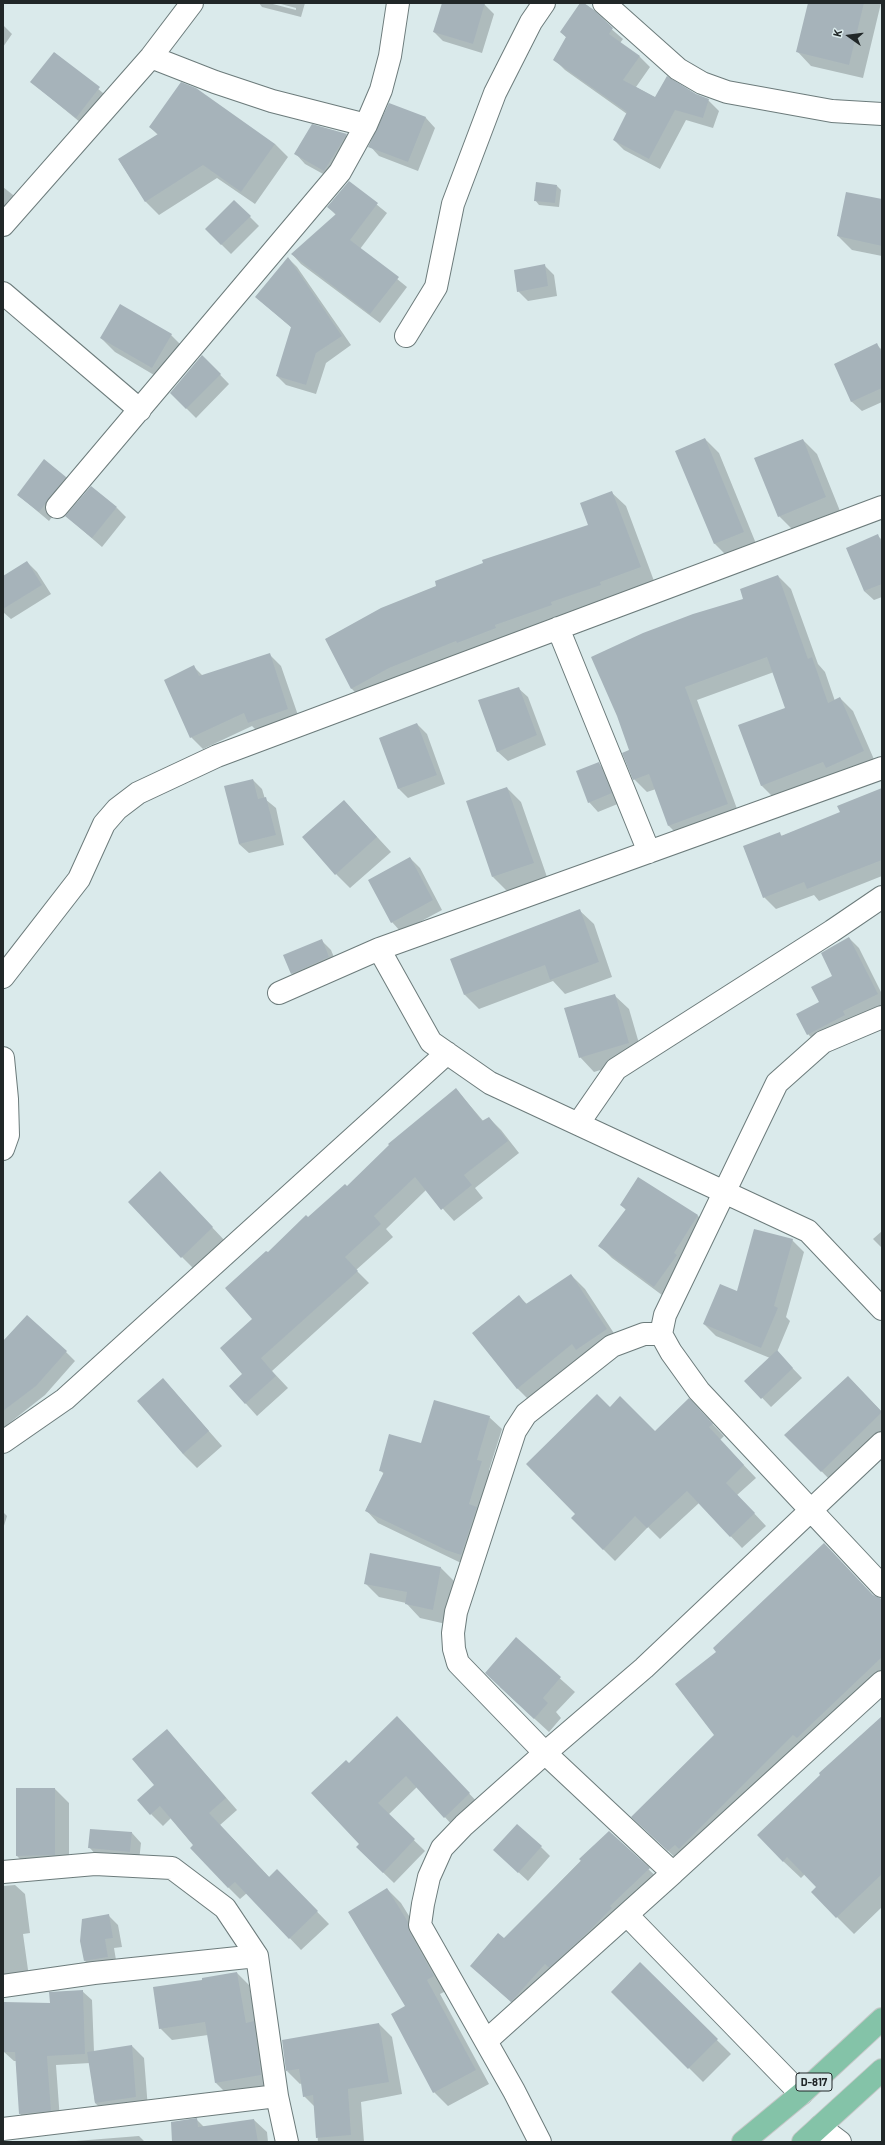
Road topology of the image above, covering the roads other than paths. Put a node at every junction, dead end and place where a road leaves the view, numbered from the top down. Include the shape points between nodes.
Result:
1 (192, 3) edge
2 (398, 3) edge
3 (544, 3) edge
4 (604, 3) edge
5 (151, 57) junction
6 (882, 114) edge
7 (366, 125) junction
8 (3, 225) edge
9 (3, 293) edge
10 (406, 336) dead end
11 (140, 410) junction
12 (57, 507) dead end
13 (882, 507) edge
14 (558, 628) junction
15 (882, 768) edge
16 (649, 852) junction
17 (882, 897) edge
18 (379, 949) junction
19 (3, 977) edge
20 (279, 993) dead end
21 (882, 1017) edge
22 (447, 1053) junction
23 (3, 1058) edge
24 (578, 1124) junction
25 (3, 1150) edge
26 (724, 1193) junction
27 (882, 1310) edge
28 (661, 1334) junction
29 (3, 1442) edge
30 (882, 1443) edge
31 (811, 1508) junction
32 (882, 1586) edge
33 (882, 1682) edge
34 (545, 1753) junction
35 (3, 1872) edge
36 (673, 1873) junction
37 (627, 1915) junction
38 (257, 1956) junction
39 (3, 1986) edge
40 (882, 2019) edge
41 (486, 2041) junction
42 (882, 2070) edge
43 (801, 2094) junction
44 (277, 2096) junction
45 (820, 2127) junction
46 (3, 2129) edge
47 (287, 2142) edge
48 (540, 2142) edge
49 (743, 2142) edge
50 (804, 2142) edge
51 (840, 2142) edge

1 - 5 street
2 - 7 street via 390,56 381,90
3 - 10 street via 531,22 495,93 453,204 436,287
4 - 6 street via 678,69 702,83 727,92 832,111
5 - 7 street via 272,101
5 - 8 street
7 - 11 street via 340,172
9 - 11 street
11 - 12 street
13 - 14 street
14 - 16 street
14 - 19 street via 217,756 138,793 117,809 104,824 79,879
15 - 16 street
16 - 18 street
17 - 24 street via 616,1069
18 - 20 street
18 - 22 street via 432,1042
21 - 26 street via 823,1042 777,1083
22 - 24 street via 490,1083
22 - 29 street via 65,1399
23 - 25 street via 8,1135
24 - 26 street
26 - 27 street via 808,1231
26 - 28 street via 665,1315
28 - 31 street via 699,1391
28 - 34 street via 644,1334 612,1346 526,1414 515,1431 456,1612 453,1633 458,1663
30 - 31 street
31 - 32 street
31 - 34 street via 644,1668
33 - 36 street
34 - 36 street
34 - 41 street via 442,1848 429,1877 422,1904 420,1925
35 - 38 street via 95,1864 172,1868 225,1908
36 - 37 street
37 - 41 street
37 - 43 street
38 - 39 street via 94,1973
38 - 44 street
40 - 43 highway, D-817
41 - 48 street
42 - 45 highway
43 - 49 highway, D-817
44 - 46 street
44 - 47 street
45 - 50 highway
45 - 51 street

